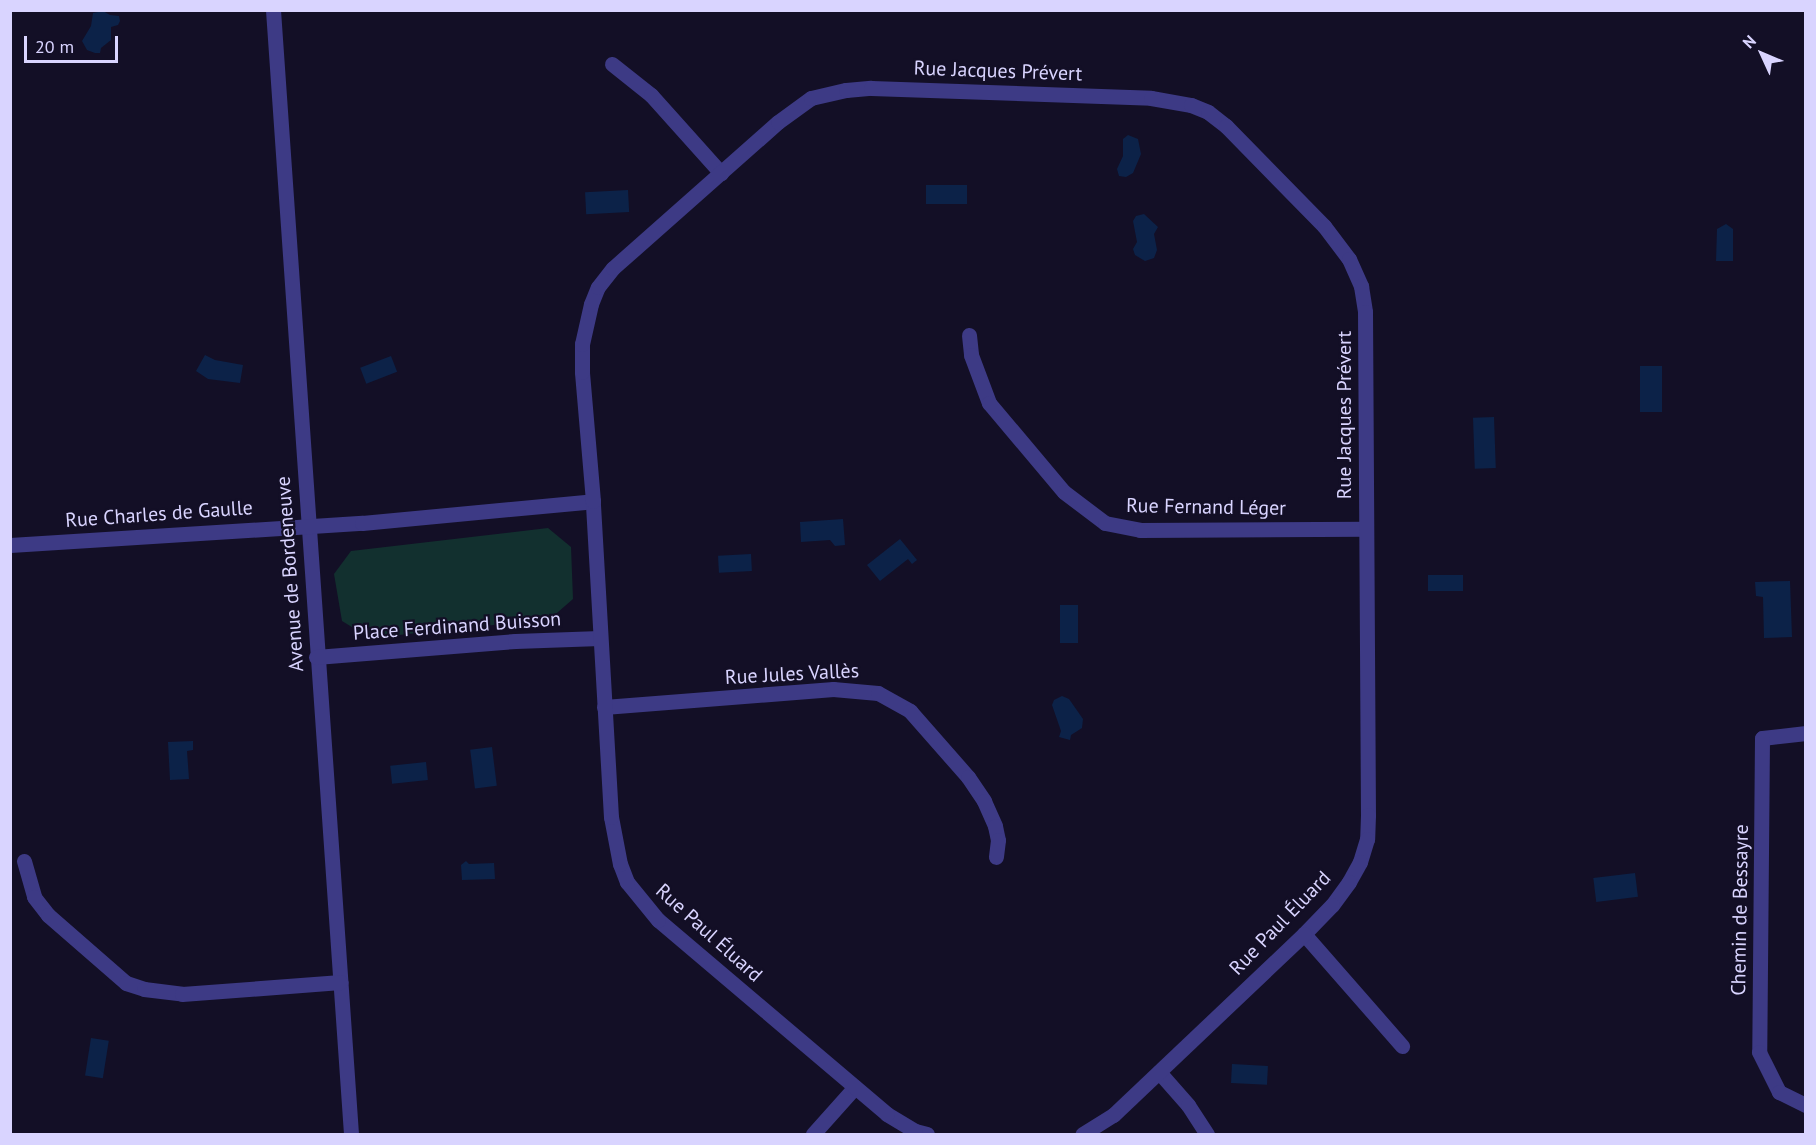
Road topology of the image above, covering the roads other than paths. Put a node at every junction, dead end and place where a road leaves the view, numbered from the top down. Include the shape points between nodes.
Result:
1 (273, 10) edge
2 (612, 64) dead end
3 (721, 173) junction
4 (969, 335) dead end
5 (593, 501) junction
6 (310, 526) junction
7 (1366, 529) junction
8 (10, 545) edge
9 (600, 638) junction
10 (316, 657) junction
11 (604, 708) junction
12 (1806, 733) edge
13 (996, 857) dead end
14 (24, 861) dead end
15 (1304, 934) junction
16 (341, 982) junction
17 (1402, 1046) dead end
18 (1159, 1072) junction
19 (855, 1087) junction
20 (1806, 1105) edge
21 (351, 1134) edge
22 (813, 1134) edge
23 (927, 1134) edge
24 (1083, 1134) edge
25 (1207, 1134) edge

1 - 6 street, Avenue de Bordeneuve
2 - 3 street via 651,95
3 - 5 street, Rue Jacques Prévert via 613,268 591,304 582,344 582,372
3 - 7 street, Rue Jacques Prévert via 811,98 846,90 1151,98 1173,100 1208,112 1324,226 1349,259 1361,286 1365,312
4 - 7 street, Rue Fernand Léger via 971,355 989,403 1064,492 1105,523 1140,530
5 - 6 street
5 - 9 street, Rue Paul Éluard
6 - 8 street, Rue Charles de Gaulle
6 - 10 street, Avenue de Bordeneuve
7 - 15 street, Rue Paul Éluard via 1367,839 1349,882
9 - 10 street, Place Ferdinand Buisson
9 - 11 street, Rue Paul Éluard
10 - 16 street, Avenue de Bordeneuve
11 - 13 street, Rue Jules Vallès via 833,689 878,693 910,711 968,777 995,825
11 - 19 street, Rue Paul Éluard via 614,841 627,882 658,920
12 - 20 street, Chemin de Bessayre via 1762,738 1759,1052 1779,1092
14 - 16 street via 34,897 48,915 126,983 182,994
15 - 17 street
15 - 18 street, Rue Paul Éluard
16 - 21 street, Avenue de Bordeneuve
18 - 24 street, Rue Paul Éluard via 1113,1115
18 - 25 street
19 - 22 street
19 - 23 street, Rue Paul Éluard via 887,1113

